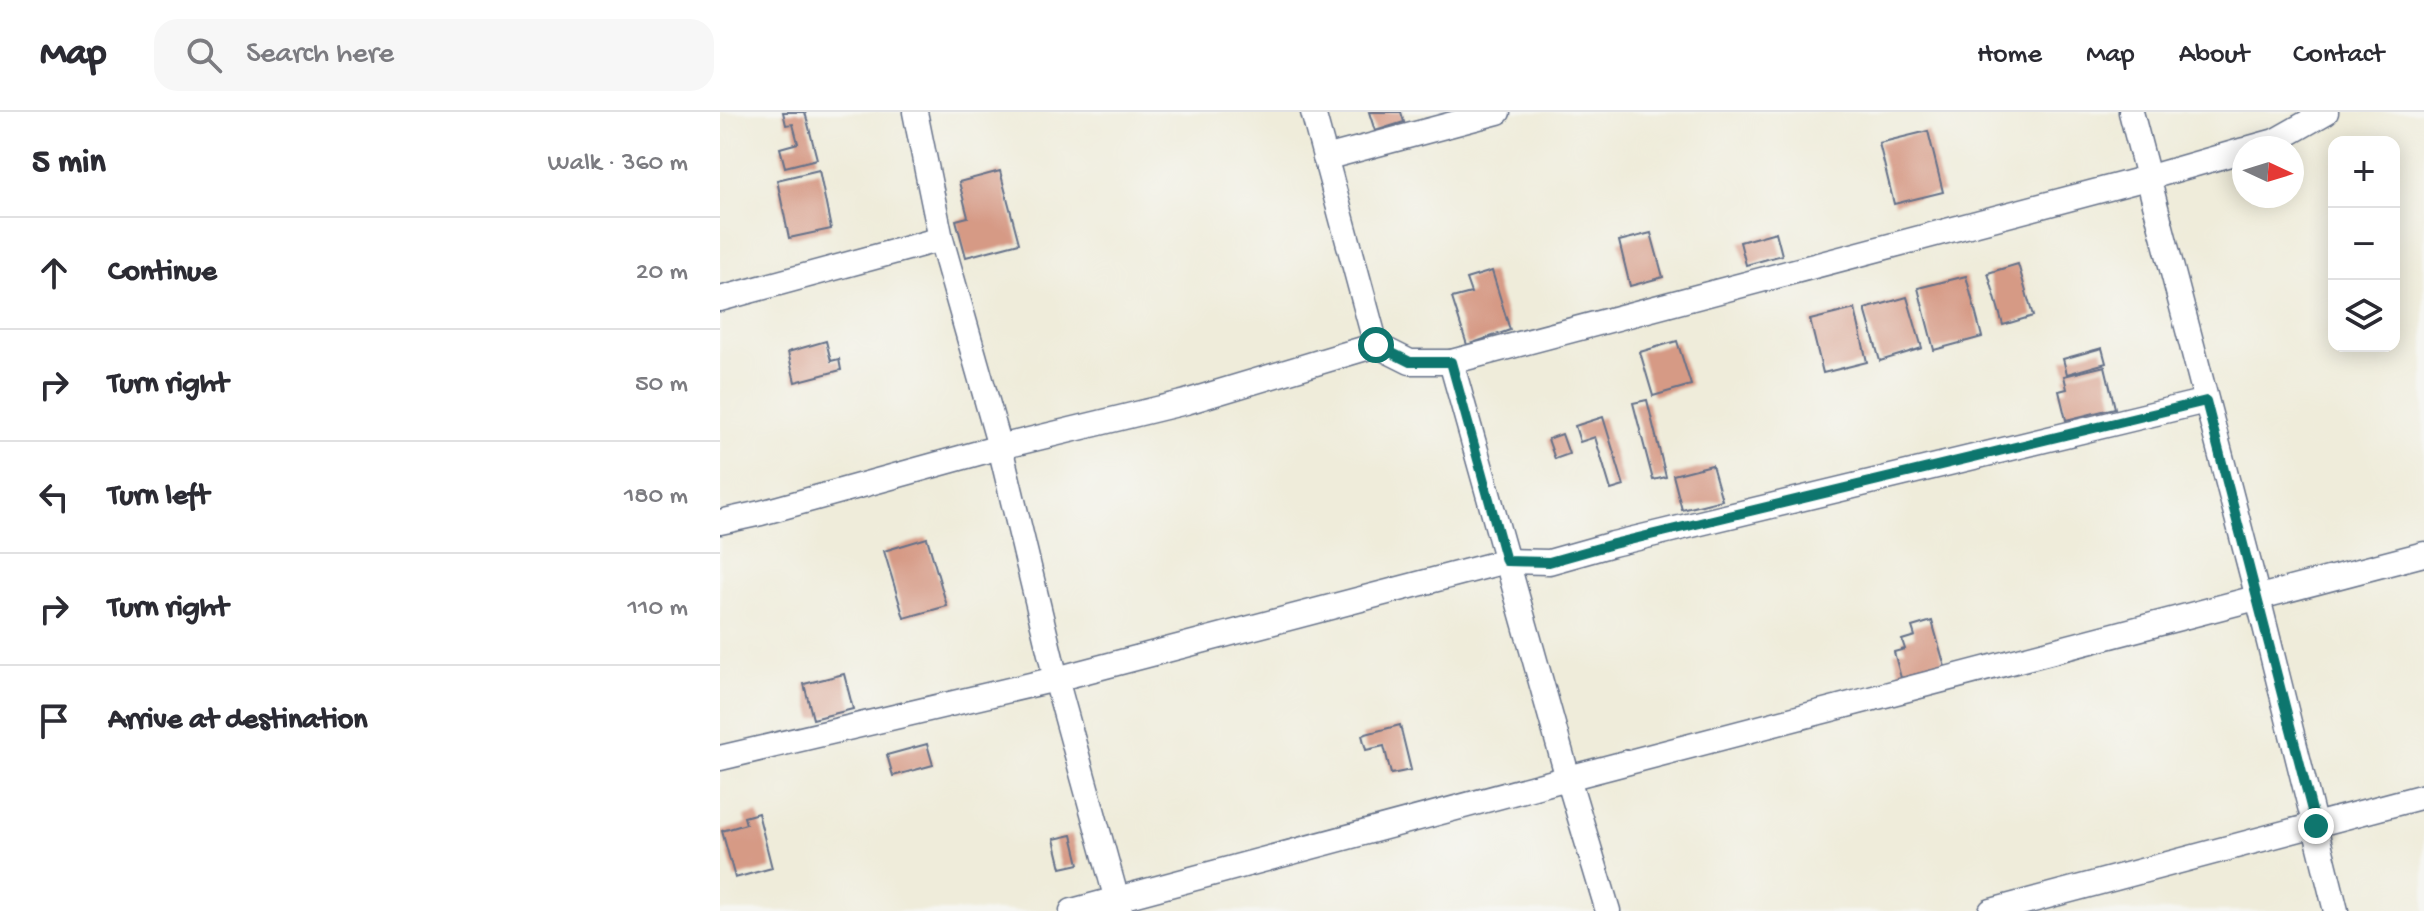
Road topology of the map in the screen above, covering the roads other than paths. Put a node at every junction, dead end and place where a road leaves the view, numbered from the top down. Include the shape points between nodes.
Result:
1 (915, 112) edge
2 (1313, 112) edge
3 (1498, 112) edge
4 (2131, 112) edge
5 (2326, 112) edge
6 (2284, 136) edge
7 (2232, 153) edge
8 (1325, 158) junction
9 (2147, 178) junction
10 (941, 239) junction
11 (720, 299) edge
12 (1376, 345) junction
13 (1451, 362) junction
14 (2206, 401) junction
15 (1000, 447) junction
16 (720, 522) edge
17 (2424, 554) edge
18 (1506, 561) junction
19 (2258, 598) junction
20 (1056, 679) junction
21 (720, 758) edge
22 (1568, 778) junction
23 (2424, 796) edge
24 (2316, 826) junction
25 (1118, 905) edge
26 (1072, 911) edge
27 (1608, 911) edge
28 (1991, 911) edge
29 (2336, 911) edge

1 - 10 street
2 - 8 street
3 - 8 street
4 - 9 street
5 - 6 street
7 - 9 street
8 - 12 street
9 - 13 street
9 - 14 street
10 - 11 street
10 - 15 street
12 - 13 street via 1410,362
12 - 15 street via 1186,402
13 - 18 street
14 - 18 street via 1549,562
14 - 19 street
15 - 16 street
15 - 20 street
17 - 19 street
18 - 20 street
18 - 22 street
19 - 22 street
19 - 24 street
20 - 21 street
20 - 25 street
22 - 25 street
22 - 27 street
23 - 24 street
24 - 28 street
24 - 29 street
25 - 26 street

